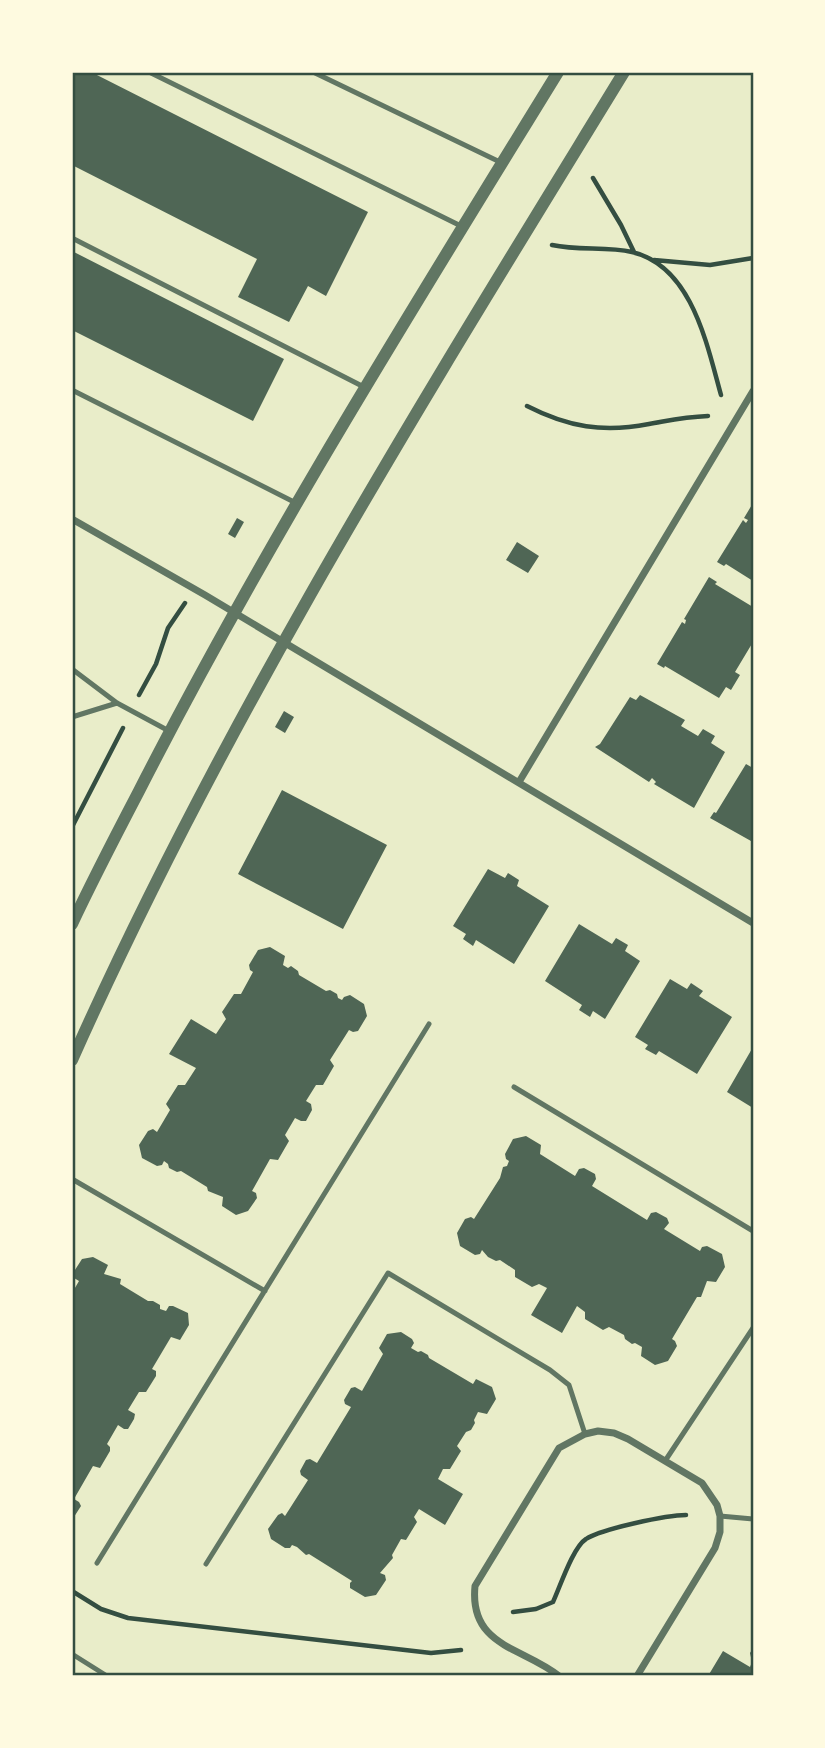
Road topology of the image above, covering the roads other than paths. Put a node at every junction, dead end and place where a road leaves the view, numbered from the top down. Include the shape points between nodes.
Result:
1 (149, 72) edge
2 (313, 72) edge
3 (558, 72) edge
4 (624, 72) edge
5 (502, 163) junction
6 (463, 227) junction
7 (72, 238) edge
8 (365, 387) junction
9 (72, 390) edge
10 (753, 391) edge
11 (296, 503) junction
12 (72, 519) edge
13 (234, 612) junction
14 (283, 641) junction
15 (72, 669) edge
16 (117, 703) junction
17 (72, 717) edge
18 (169, 731) junction
19 (519, 782) junction
20 (76, 904) edge
21 (753, 923) edge
22 (72, 924) edge
23 (429, 1024) dead end
24 (72, 1060) edge
25 (514, 1087) dead end
26 (72, 1179) edge
27 (753, 1231) edge
28 (265, 1292) junction
29 (753, 1328) edge
30 (584, 1434) junction
31 (665, 1461) junction
32 (720, 1516) junction
33 (753, 1519) edge
34 (97, 1563) dead end
35 (206, 1564) dead end
36 (72, 1654) edge
37 (107, 1676) edge
38 (559, 1676) edge
39 (637, 1676) edge

1 - 6 lane
2 - 5 lane
3 - 5 street
4 - 14 street via 453,349
5 - 6 street
6 - 8 street
7 - 8 lane
8 - 11 street
9 - 11 lane
10 - 19 street
11 - 13 street
12 - 13 street
13 - 14 street
13 - 18 street
14 - 19 street
14 - 24 street via 145,903
15 - 16 lane
16 - 17 lane
16 - 18 lane
18 - 20 street
19 - 21 street
20 - 22 street
23 - 28 lane
25 - 27 lane
26 - 28 lane
28 - 34 lane
29 - 31 lane
30 - 31 street via 614,1433
30 - 35 lane via 569,1385 388,1273
30 - 38 street via 559,1448 548,1462 475,1593 476,1614 496,1641
31 - 32 street via 702,1483
32 - 33 lane
32 - 39 street via 715,1548
36 - 37 lane

